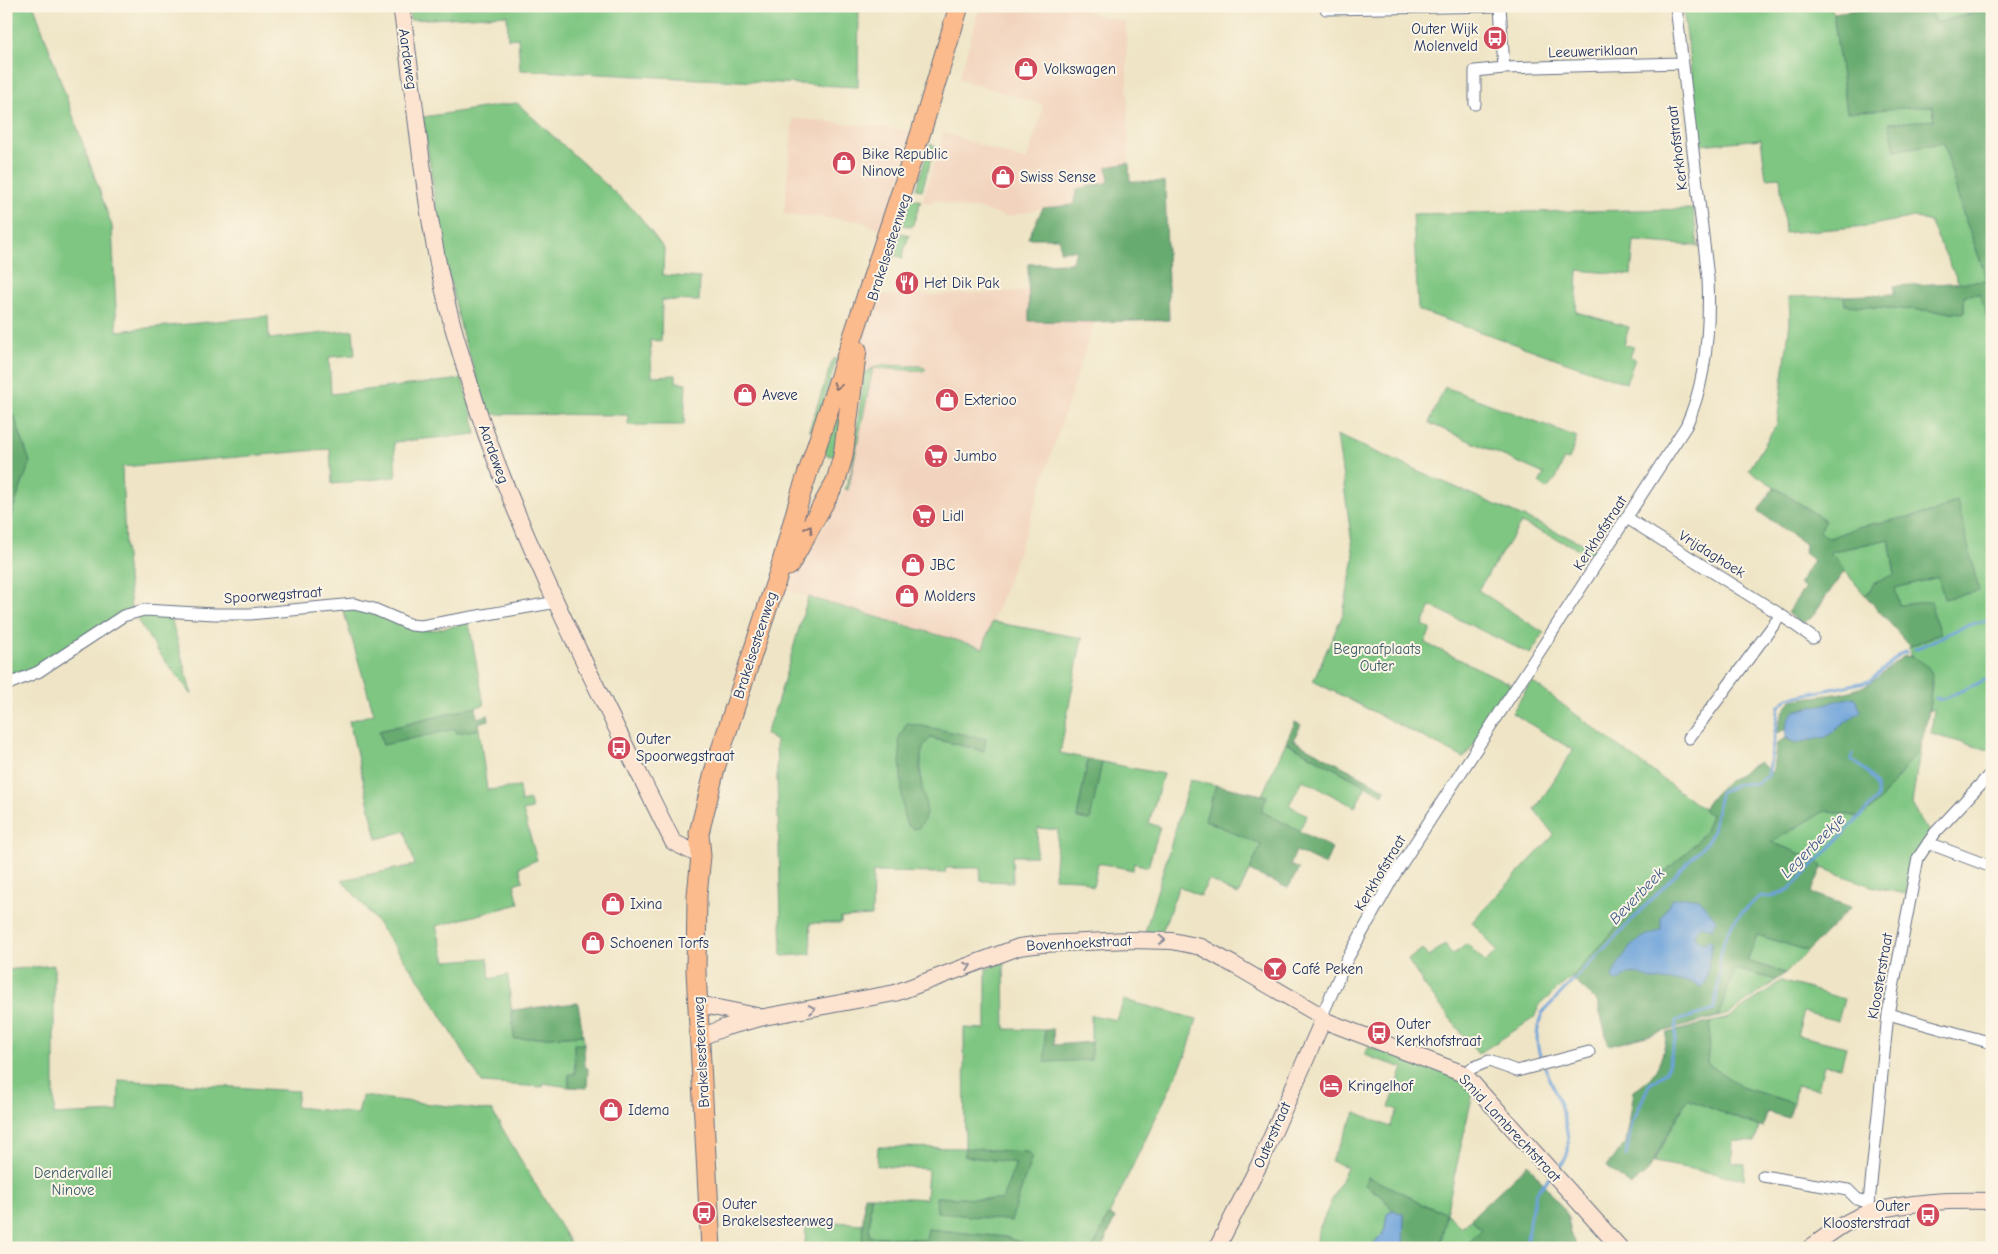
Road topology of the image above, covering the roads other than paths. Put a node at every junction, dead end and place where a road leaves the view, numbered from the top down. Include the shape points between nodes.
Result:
1 (401, 6) edge
2 (959, 6) edge
3 (966, 6) edge
4 (1326, 6) edge
5 (1500, 6) edge
6 (1676, 6) edge
7 (1682, 63) junction
8 (1504, 68) junction
9 (1475, 104) dead end
10 (815, 452) junction
11 (841, 463) junction
12 (801, 493) junction
13 (826, 502) junction
14 (1627, 518) junction
15 (557, 602) junction
16 (1781, 615) junction
17 (1813, 638) dead end
18 (6, 685) edge
19 (1689, 738) dead end
20 (1992, 772) edge
21 (1928, 843) junction
22 (701, 856) junction
23 (1992, 867) edge
24 (698, 1004) junction
25 (1888, 1014) junction
26 (764, 1017) junction
27 (1323, 1020) junction
28 (701, 1036) junction
29 (1992, 1043) edge
30 (1589, 1052) dead end
31 (1464, 1074) junction
32 (1762, 1176) dead end
33 (1992, 1201) edge
34 (1869, 1208) junction
35 (711, 1248) edge
36 (1217, 1248) edge
37 (1620, 1248) edge
38 (1810, 1248) edge

1 - 15 street, Aardeweg via 434,241 452,325 499,470
2 -> 10 main road, Brakelsesteenweg via 918,142
3 - 11 main road, Brakelsesteenweg via 862,329
4 - 5 street via 1326,10
5 - 8 street
6 - 7 street, Kerkhofstraat
7 - 8 street, Leeuweriklaan
7 - 14 street, Kerkhofstraat via 1708,278 1709,306 1702,380 1686,426
8 - 9 street, Leeuweriklaan via 1475,71
10 - 11 main road via 825,467 836,467
10 - 12 main road, Brakelsesteenweg
11 - 13 main road, Brakelsesteenweg
12 - 13 main road via 808,486 817,486 823,490
12 - 22 main road, Brakelsesteenweg via 780,569 716,765 699,833
22 -> 13 main road, Brakelsesteenweg via 734,727 775,598 792,557
14 - 16 street, Vrijdaghoek
14 - 27 street, Kerkhofstraat via 1396,874 1346,961
15 - 18 street, Spoorwegstraat via 421,626 354,604 250,614 144,610 123,616 38,672
15 - 22 street, Aardeweg via 673,842
16 - 17 street, Vrijdaghoek
16 - 19 street
20 - 21 street, Kloosterstraat
21 - 23 street
21 - 25 street, Kloosterstraat via 1918,858
22 - 24 main road, Brakelsesteenweg via 696,935
24 - 26 street, Bovenhoekstraat
24 - 28 main road, Brakelsesteenweg
25 - 29 street
25 - 34 street, Kloosterstraat
26 -> 27 street, Bovenhoekstraat via 895,993 1019,946 1172,940 1201,947 1318,1014
26 - 28 street, Bovenhoekstraat
27 - 31 street, Smid Lambrechtstraat
27 - 36 street, Outerstraat via 1261,1161
28 - 35 main road, Brakelsesteenweg
30 - 31 street via 1517,1071 1490,1061
31 - 37 street, Smid Lambrechtstraat
32 - 34 street via 1848,1190
33 - 34 street via 1927,1201
34 - 38 street

